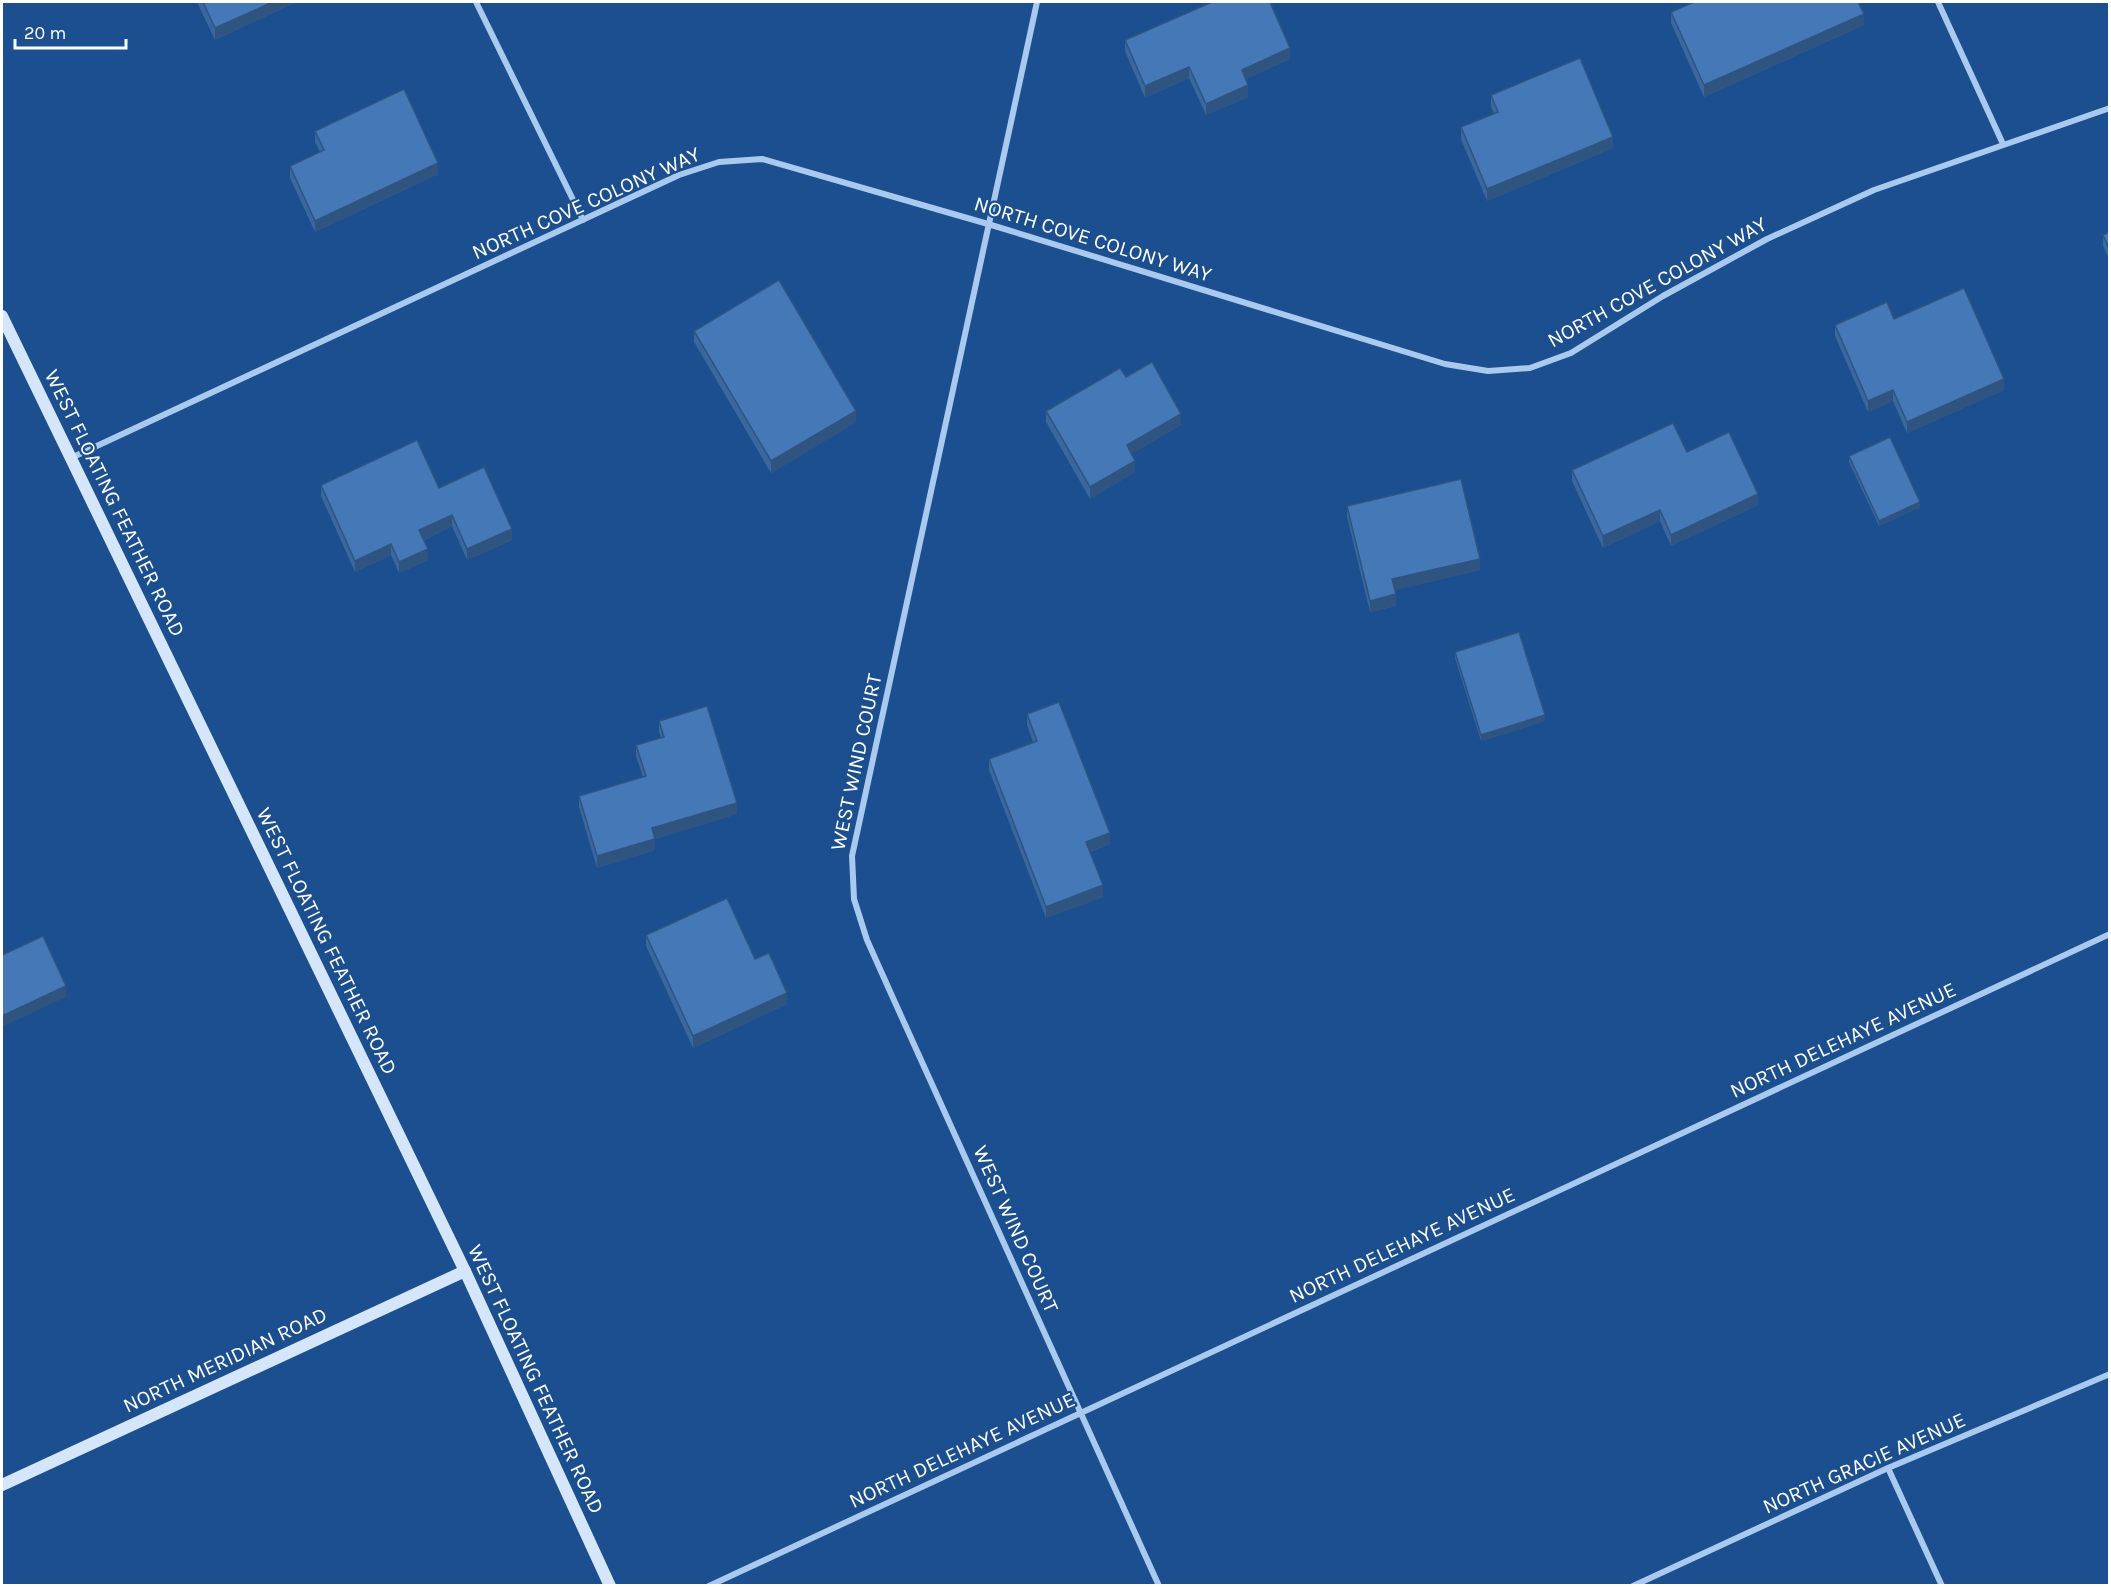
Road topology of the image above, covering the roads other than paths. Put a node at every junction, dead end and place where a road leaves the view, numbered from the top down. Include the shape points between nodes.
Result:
1 (476, 2) edge
2 (1037, 2) edge
3 (1938, 2) edge
4 (2109, 108) edge
5 (2003, 144) junction
6 (583, 220) junction
7 (988, 224) junction
8 (2, 316) edge
9 (71, 458) junction
10 (2109, 934) edge
11 (465, 1271) junction
12 (2109, 1374) edge
13 (1081, 1413) junction
14 (1888, 1468) junction
15 (2, 1485) edge
16 (610, 1586) edge
17 (709, 1586) edge
18 (1159, 1586) edge
19 (1633, 1586) edge
20 (1942, 1586) edge

1 - 6 street
2 - 7 street, WEST WIND COURT
3 - 5 street
4 - 5 street, NORTH COVE COLONY WAY
5 - 7 street, NORTH COVE COLONY WAY via 1874,190 1777,234 1663,296 1571,353 1519,369 1488,371 1446,364
6 - 7 street, NORTH COVE COLONY WAY via 678,175 719,162 762,159
6 - 9 street, NORTH COVE COLONY WAY
7 - 13 street, WEST WIND COURT via 852,856 854,899 867,940
8 - 9 main road, WEST FLOATING FEATHER ROAD
9 - 11 main road, WEST FLOATING FEATHER ROAD
10 - 13 street, NORTH DELEHAYE AVENUE
11 - 15 main road, NORTH MERIDIAN ROAD
11 - 16 main road, WEST FLOATING FEATHER ROAD
12 - 14 street, NORTH GRACIE AVENUE
13 - 17 street, NORTH DELEHAYE AVENUE
13 - 18 street, WEST WIND COURT
14 - 19 street, NORTH GRACIE AVENUE
14 - 20 street

